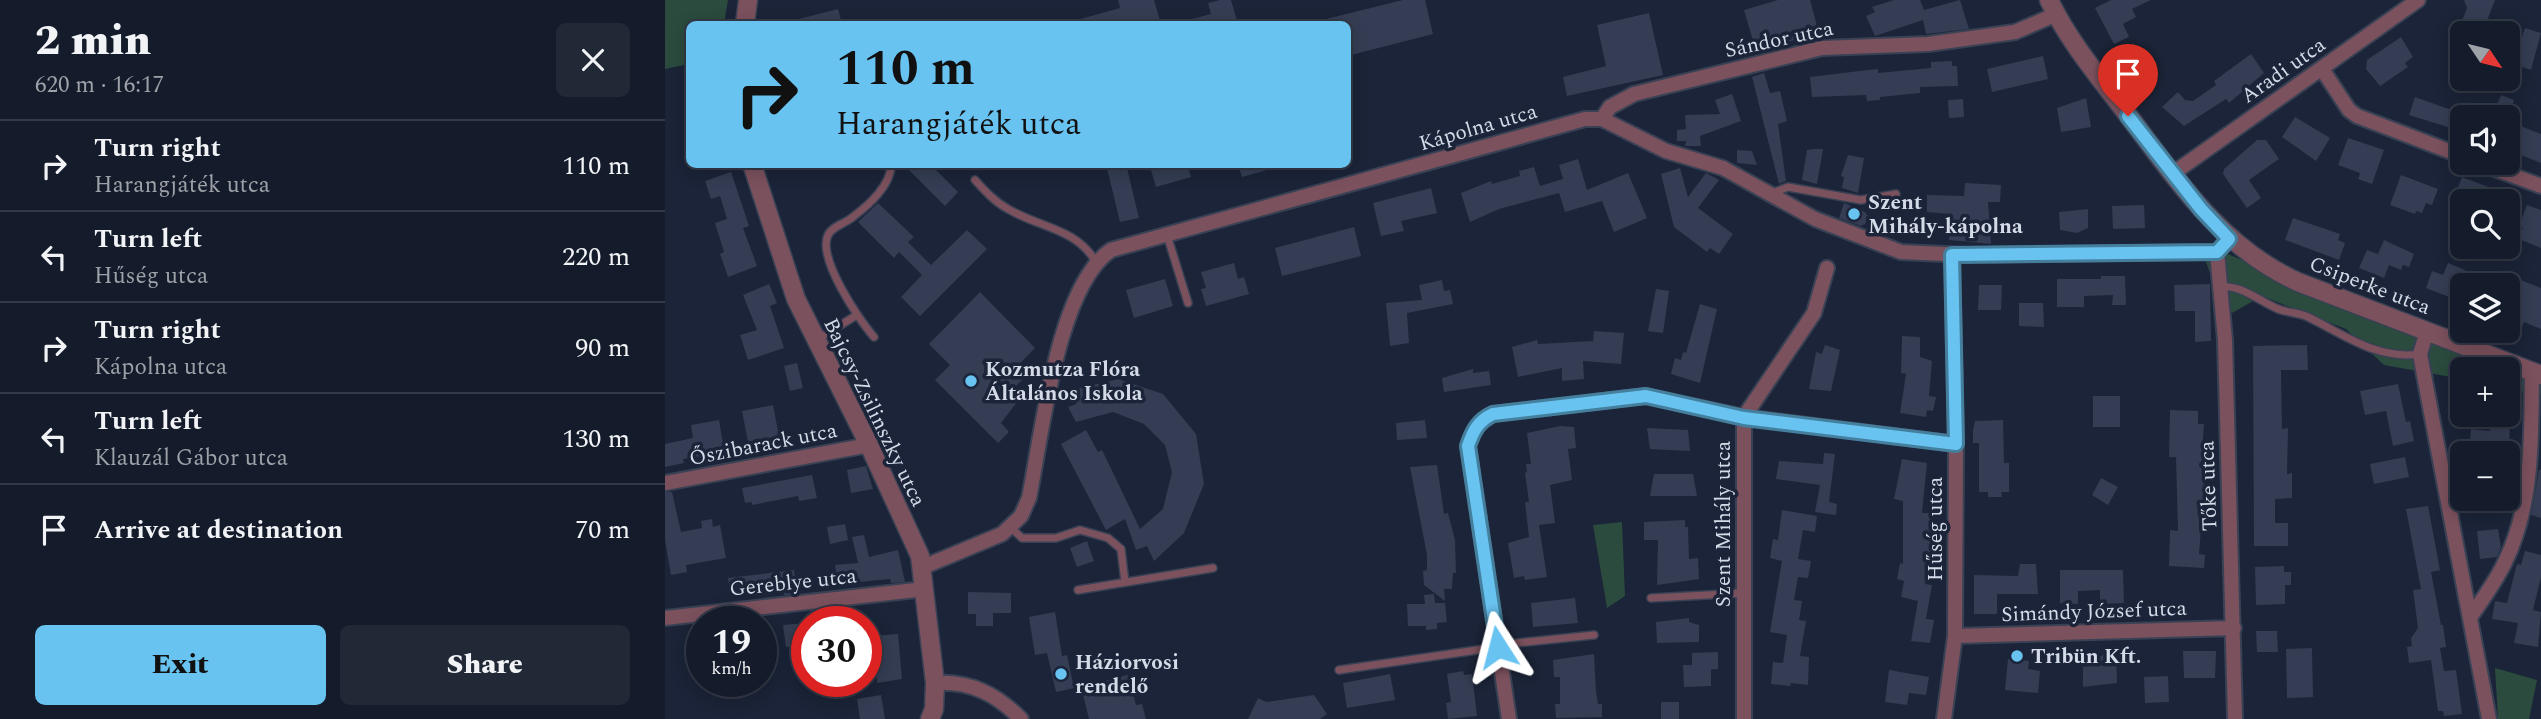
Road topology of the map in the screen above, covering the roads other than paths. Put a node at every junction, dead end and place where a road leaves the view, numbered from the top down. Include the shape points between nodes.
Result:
1 (748, 0) edge
2 (2415, 1) edge
3 (2055, 5) edge
4 (744, 21) edge
5 (2322, 69) junction
6 (1602, 119) junction
7 (2450, 151) edge
8 (753, 168) edge
9 (890, 168) edge
10 (2172, 174) junction
11 (2511, 175) edge
12 (975, 180) dead end
13 (2541, 186) edge
14 (1896, 194) dead end
15 (1769, 195) junction
16 (1167, 234) junction
17 (2223, 245) junction
18 (1952, 255) junction
19 (1096, 262) junction
20 (1826, 268) dead end
21 (2221, 287) junction
22 (1188, 303) dead end
23 (857, 315) junction
24 (2427, 331) junction
25 (874, 337) dead end
26 (815, 340) junction
27 (2420, 354) junction
28 (2537, 373) edge
29 (1744, 418) junction
30 (1956, 444) junction
31 (869, 445) junction
32 (665, 484) edge
33 (1011, 528) junction
34 (923, 567) junction
35 (1213, 568) dead end
36 (1125, 582) junction
37 (925, 589) junction
38 (1078, 590) dead end
39 (1744, 593) junction
40 (1651, 598) dead end
41 (2471, 616) junction
42 (665, 618) edge
43 (2234, 628) junction
44 (1594, 635) dead end
45 (1955, 636) junction
46 (1498, 646) junction
47 (1339, 670) dead end
48 (935, 683) junction
49 (930, 719) edge
50 (1021, 719) edge
51 (1509, 719) edge
52 (1744, 719) edge
53 (1944, 719) edge
54 (2235, 719) edge
55 (2489, 719) edge

1 - 4 street
2 - 5 street, Aradi utca
3 - 6 street, Sándor utca via 2035,26 2004,34 1928,44 1822,48 1634,94 1610,107
3 - 10 street, Csiperke utca via 2085,59
5 - 7 street via 2357,116
5 - 10 street, Aradi utca
6 - 15 street via 1666,151 1723,168
6 - 16 street, Kápolna utca via 1585,119
8 - 26 street, Bajcsy-Zsilinszky utca via 796,299
9 - 23 lane via 889,179 874,196 826,239 837,279
10 - 17 street, Csiperke utca
11 - 13 street
12 - 19 lane via 1007,209 1074,237 1088,247
14 - 15 lane via 1861,200 1788,187
15 - 18 street via 1887,248
16 - 19 street, Kápolna utca via 1116,247
16 - 22 lane
17 - 18 street
17 - 21 street, Tőke utca
17 - 24 street, Csiperke utca via 2279,274
18 - 30 street, Hűség utca
19 - 33 street via 1074,301 1062,338 1029,498
20 - 29 street, Szent Mihály utca via 1814,313
21 - 27 lane via 2305,315 2376,350
21 - 43 street, Tőke utca
23 - 25 lane
23 - 26 lane
24 - 27 street
24 - 28 street, Csiperke utca
26 - 31 street, Bajcsy-Zsilinszky utca
27 - 41 street
28 - 41 street via 2527,491 2506,560
29 - 30 street
29 - 39 street, Szent Mihály utca
29 - 46 street via 1632,395 1482,419 1468,446
30 - 45 street, Hűség utca
31 - 32 street, Őszibarack utca
31 - 34 street, Bajcsy-Zsilinszky utca
33 - 34 street
33 - 36 lane via 1022,538 1056,538 1080,530 1108,538 1121,549
34 - 37 street, Bajcsy-Zsilinszky utca
35 - 36 lane
36 - 38 lane
37 - 42 street, Gereblye utca
37 - 48 street, Bajcsy-Zsilinszky utca
39 - 40 lane
39 - 52 street, Szent Mihály utca
41 - 55 street
43 - 45 street, Simándy József utca
43 - 54 street, Tőke utca
44 - 46 lane
45 - 53 street, Hűség utca
46 - 47 lane
46 - 51 street
48 - 49 street, Bajcsy-Zsilinszky utca
48 - 50 street via 972,686 999,697

